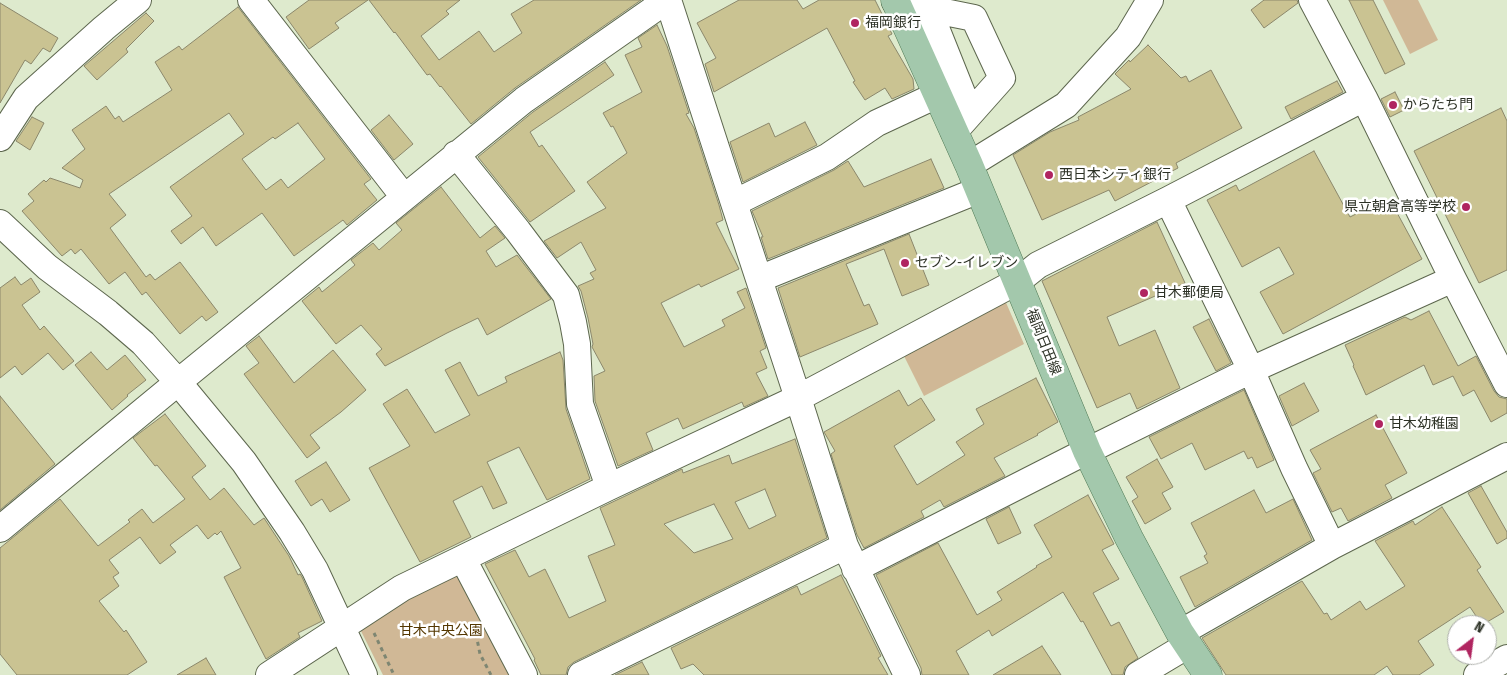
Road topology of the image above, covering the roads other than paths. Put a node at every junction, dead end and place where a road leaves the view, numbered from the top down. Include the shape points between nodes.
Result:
1 (138, 0) edge
2 (251, 0) edge
3 (668, 0) edge
4 (1150, 0) edge
5 (1312, 0) edge
6 (895, 1) edge
7 (928, 8) junction
8 (937, 96) junction
9 (1364, 98) junction
10 (962, 123) junction
11 (0, 138) edge
12 (456, 154) junction
13 (968, 165) junction
14 (979, 190) junction
15 (404, 197) junction
16 (1168, 200) junction
17 (734, 203) junction
18 (0, 223) edge
19 (759, 279) junction
20 (1453, 280) junction
21 (1018, 281) junction
22 (1251, 370) junction
23 (178, 382) junction
24 (1507, 384) edge
25 (798, 398) junction
26 (1088, 451) junction
27 (1507, 456) edge
28 (609, 487) junction
29 (0, 529) edge
30 (1332, 546) junction
31 (850, 558) junction
32 (464, 559) junction
33 (342, 627) junction
34 (1184, 639) junction
35 (1507, 658) edge
36 (269, 675) edge
37 (364, 675) edge
38 (524, 675) edge
39 (581, 675) edge
40 (907, 675) edge
41 (1138, 675) edge
42 (1208, 675) edge
43 (1478, 675) edge

1 - 11 street via 26,98
2 - 15 street
3 - 12 street via 524,100
3 - 17 street
4 - 13 street via 1128,37 1066,105
5 - 9 street
6 - 7 street
6 - 8 main road, 福岡日田線
7 - 10 street
7 - 10 street via 974,18 1002,78
8 - 10 main road, 福岡日田線
8 - 17 street via 877,123 827,157
9 - 16 street
9 - 20 street
10 - 13 main road, 福岡日田線
12 - 15 street
12 - 28 street via 566,295 577,344 580,404
13 - 14 main road, 福岡日田線
14 - 19 street
14 - 21 main road, 福岡日田線
15 - 23 street
16 - 21 street via 1038,266
16 - 22 street
17 - 19 street
18 - 23 street via 47,267 143,343
19 - 25 street
20 - 22 street
20 - 24 street
21 - 25 street
21 - 26 main road, 福岡日田線
22 - 26 street
22 - 30 street
23 - 29 street
23 - 33 street via 244,462 292,532 315,570
25 - 28 street
25 - 31 street
26 - 31 street
26 - 34 main road, 福岡日田線 via 1129,538
27 - 30 street
28 - 32 street
30 - 34 street
31 - 39 street
31 - 40 street
32 - 33 street via 402,588
32 - 38 street
33 - 36 street
33 - 37 street
34 - 41 street
34 - 42 main road, 福岡日田線
35 - 43 street

